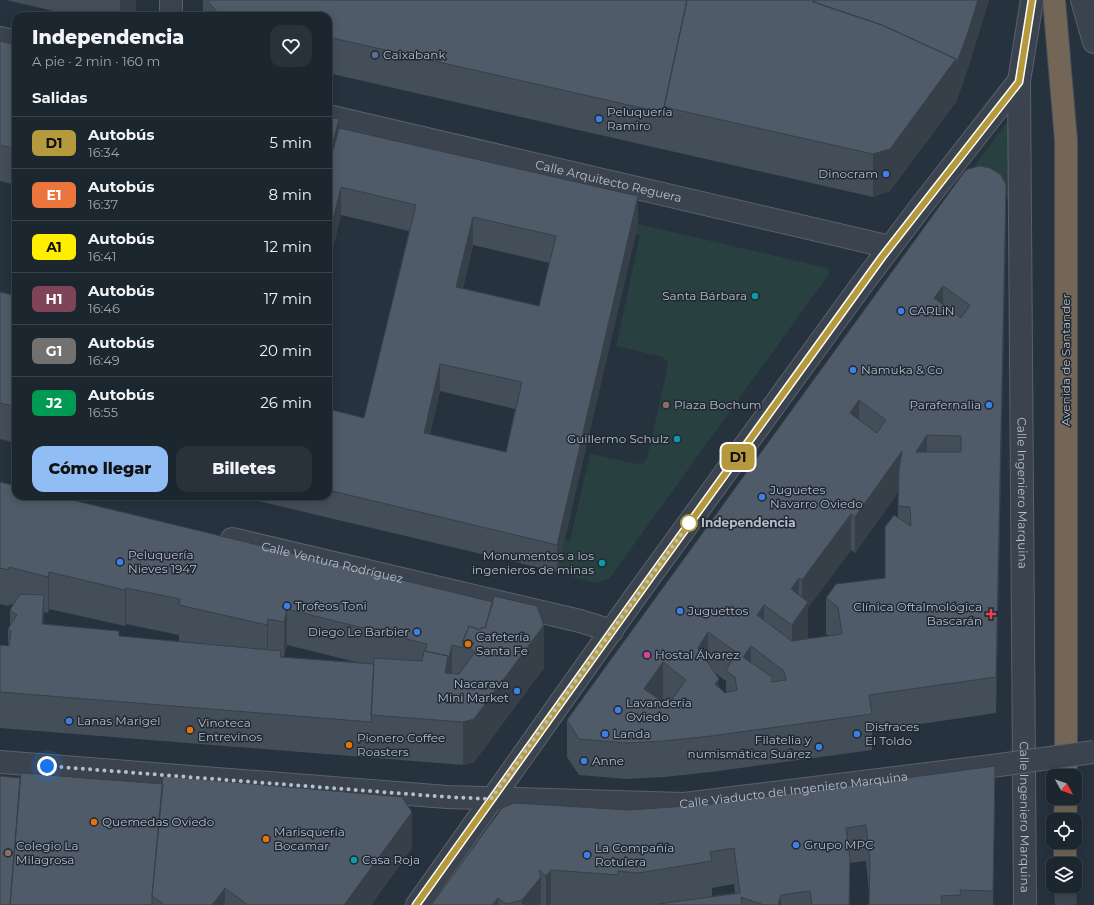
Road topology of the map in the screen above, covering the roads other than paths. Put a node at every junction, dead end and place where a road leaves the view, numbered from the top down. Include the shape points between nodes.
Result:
1 (171, 0) edge
2 (1032, 0) edge
3 (1054, 0) edge
4 (1082, 0) edge
5 (171, 12) edge
6 (0, 38) edge
7 (12, 41) edge
8 (1094, 42) edge
9 (1019, 82) junction
10 (332, 117) edge
11 (890, 247) junction
12 (215, 535) edge
13 (612, 631) junction
14 (1094, 752) edge
15 (0, 762) edge
16 (1066, 769) edge
17 (491, 799) junction
18 (416, 905) edge
19 (1025, 905) edge

1 - 5 street
2 - 9 street, Calle Ingeniero Marquina
3 - 16 highway, Avenida de Santander via 1066,140
4 - 8 street
6 - 7 street
9 - 11 street
9 - 19 street, Calle Ingeniero Marquina
10 - 11 street, Calle Arquitecto Reguera
11 - 13 street
12 - 13 street, Calle Ventura Rodríguez via 580,621
13 - 17 street
14 - 17 street, Calle Viaducto del Ingeniero Marquina, bridge via 684,804
15 - 17 street, Calle Viaducto del Ingeniero Marquina
17 - 18 street

